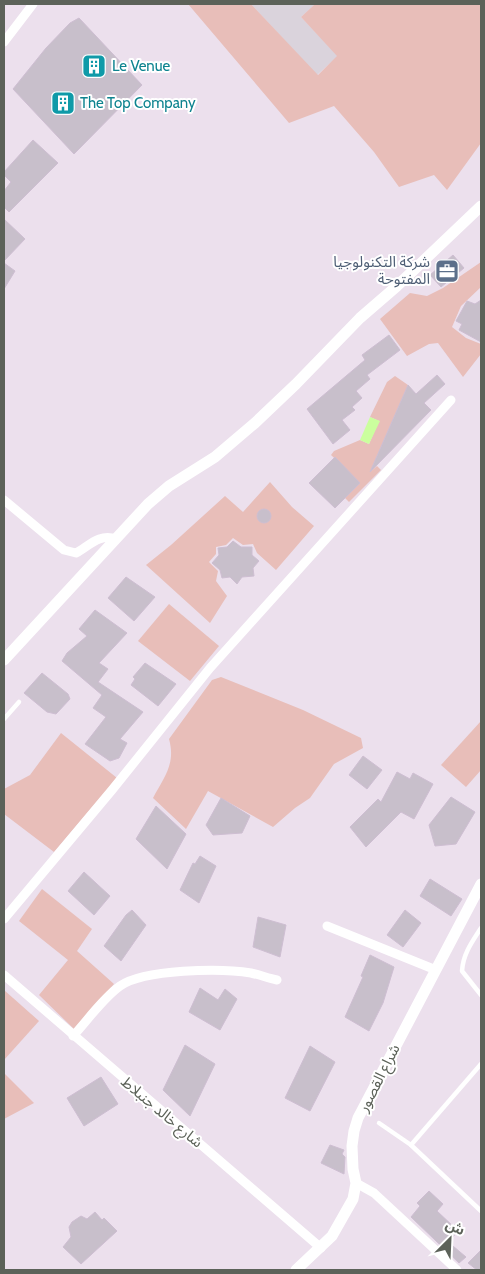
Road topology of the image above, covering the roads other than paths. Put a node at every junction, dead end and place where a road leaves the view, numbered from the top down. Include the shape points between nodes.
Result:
1 (33, 4) edge
2 (4, 42) edge
3 (481, 206) edge
4 (451, 400) dead end
5 (4, 500) edge
6 (116, 538) junction
7 (4, 660) edge
8 (19, 702) dead end
9 (4, 719) edge
10 (481, 884) edge
11 (4, 919) edge
12 (327, 926) dead end
13 (481, 928) edge
14 (436, 970) junction
15 (4, 975) edge
16 (277, 980) dead end
17 (481, 995) edge
18 (73, 1036) junction
19 (481, 1064) edge
20 (379, 1122) dead end
21 (411, 1145) junction
22 (356, 1183) junction
23 (481, 1211) edge
24 (321, 1248) junction
25 (296, 1270) edge
26 (456, 1270) edge

1 - 2 street
3 - 6 main road via 360,318 255,423 215,457 169,486
4 - 11 street via 210,668
5 - 6 street via 64,550 76,552 100,538
6 - 7 main road
8 - 9 lane
10 - 14 main road, شراع القصور
12 - 14 street
13 - 17 lane via 468,949 462,972
14 - 22 main road, شراع القصور via 358,1118 352,1146
15 - 18 street, شارع خالد جنبلاط
16 - 18 street via 251,973 224,971 158,973 138,977 114,991
18 - 24 street, شارع خالد جنبلاط
19 - 21 lane
20 - 21 lane
21 - 23 lane
22 - 24 main road, شراع القصور via 353,1199 332,1236
22 - 26 street via 374,1193
24 - 25 main road, شراع القصور

